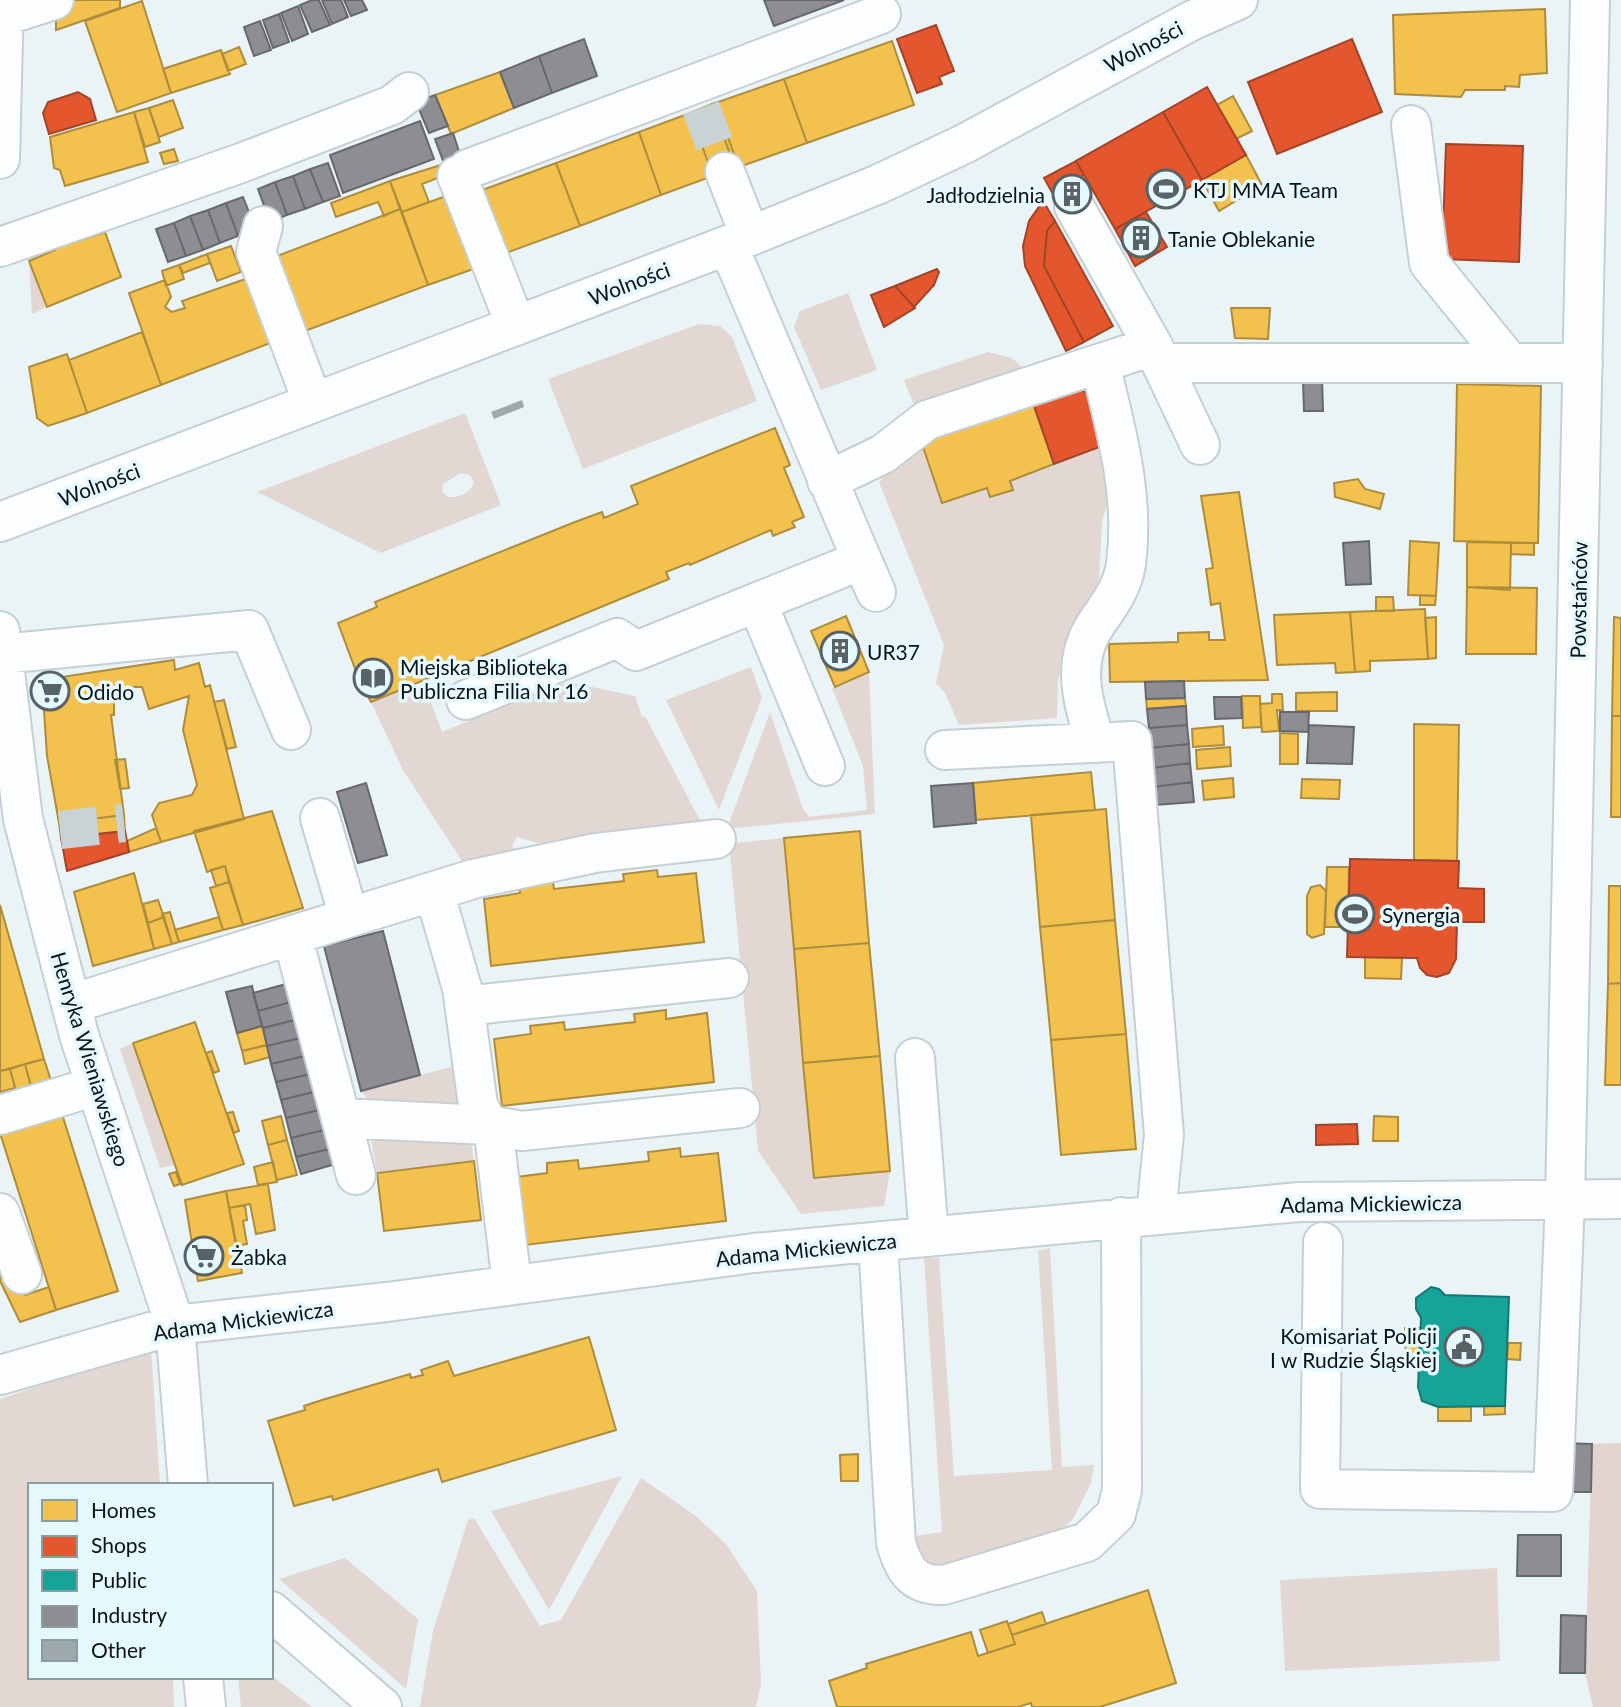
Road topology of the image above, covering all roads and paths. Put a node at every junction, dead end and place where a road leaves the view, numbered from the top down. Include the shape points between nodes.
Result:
1 (54, 0) edge
2 (1238, 0) edge
3 (1590, 0) edge
4 (4, 8) edge
5 (881, 14) dead end
6 (409, 92) dead end
7 (1411, 125) dead end
8 (0, 159) edge
9 (725, 172) tunnel mouth
10 (1074, 206) dead end
11 (263, 226) dead end
12 (739, 241) junction
13 (0, 247) edge
14 (516, 326) junction
15 (1157, 355) junction
16 (1510, 363) junction
17 (1583, 363) junction
18 (1100, 364) junction
19 (313, 403) junction
20 (1200, 445) dead end
21 (827, 481) junction
22 (0, 522) edge
23 (757, 602) junction
24 (1, 643) edge
25 (466, 700) dead end
26 (291, 730) dead end
27 (1096, 743) junction
28 (945, 750) dead end
29 (825, 766) dead end
30 (320, 818) dead end
31 (27, 827) edge
32 (716, 839) dead end
33 (434, 891) junction
34 (349, 917) junction
35 (292, 935) junction
36 (729, 978) dead end
37 (71, 1004) junction
38 (465, 1006) junction
39 (915, 1058) dead end
40 (96, 1086) junction
41 (740, 1108) dead end
42 (0, 1115) edge
43 (342, 1118) junction
44 (491, 1125) junction
45 (356, 1175) dead end
46 (1621, 1199) edge
47 (1565, 1200) junction
48 (0, 1213) edge
49 (1138, 1216) junction
50 (929, 1237) junction
51 (878, 1242) junction
52 (1323, 1242) dead end
53 (22, 1274) dead end
54 (512, 1284) junction
55 (175, 1325) junction
56 (1, 1372) edge
57 (188, 1483) edge
58 (273, 1613) edge
59 (203, 1679) edge
60 (206, 1707) edge
61 (382, 1707) edge

1 - 4 street
2 - 12 street, Wolności via 939,157
3 - 17 street, Powstańców
4 - 8 street
5 - 14 street via 696,97 463,172
6 - 13 street via 392,105 241,163
7 - 16 street via 1429,263
9 - 12 street
10 - 15 street
11 - 19 street via 256,251
12 - 14 street, Wolności
12 - 21 street
14 - 19 street, Wolności
15 - 16 street
15 - 18 street
15 - 20 street
16 - 17 street
17 - 47 street, Powstańców
18 - 21 street via 926,420 883,454
18 - 27 street via 1125,467 1129,535 1126,568 1115,597 1082,651 1081,686
19 - 22 street, Wolności
21 - 23 street via 869,576
23 - 25 street via 636,652 617,638
23 - 29 street
24 - 26 street via 249,631
24 - 31 street, Henryka Wieniawskiego
27 - 28 street
27 - 49 street via 1132,741 1164,1136
30 - 34 street
31 - 37 street, Henryka Wieniawskiego
32 - 33 street via 596,853
33 - 34 street
33 - 38 street
34 - 35 street
35 - 37 street
35 - 43 street
36 - 38 street
37 - 40 street, Henryka Wieniawskiego
38 - 44 street via 478,1105
39 - 50 street
40 - 42 street
40 - 55 street, Henryka Wieniawskiego
41 - 44 street via 522,1131
43 - 44 street
43 - 45 street
44 - 54 street
46 - 47 street, Adama Mickiewicza
47 - 49 street, Adama Mickiewicza via 1299,1202
47 - 52 street, Powstańców via 1553,1492 1320,1489
48 - 53 street
49 - 50 street, Adama Mickiewicza
49 - 51 street via 1122,1490 1116,1514 1087,1542 944,1585 914,1580 902,1565 895,1543
50 - 51 street, Adama Mickiewicza
51 - 54 street, Adama Mickiewicza
54 - 55 street, Adama Mickiewicza
55 - 56 street, Adama Mickiewicza
55 - 57 street, Henryka Wieniawskiego
58 - 61 street
59 - 60 street

